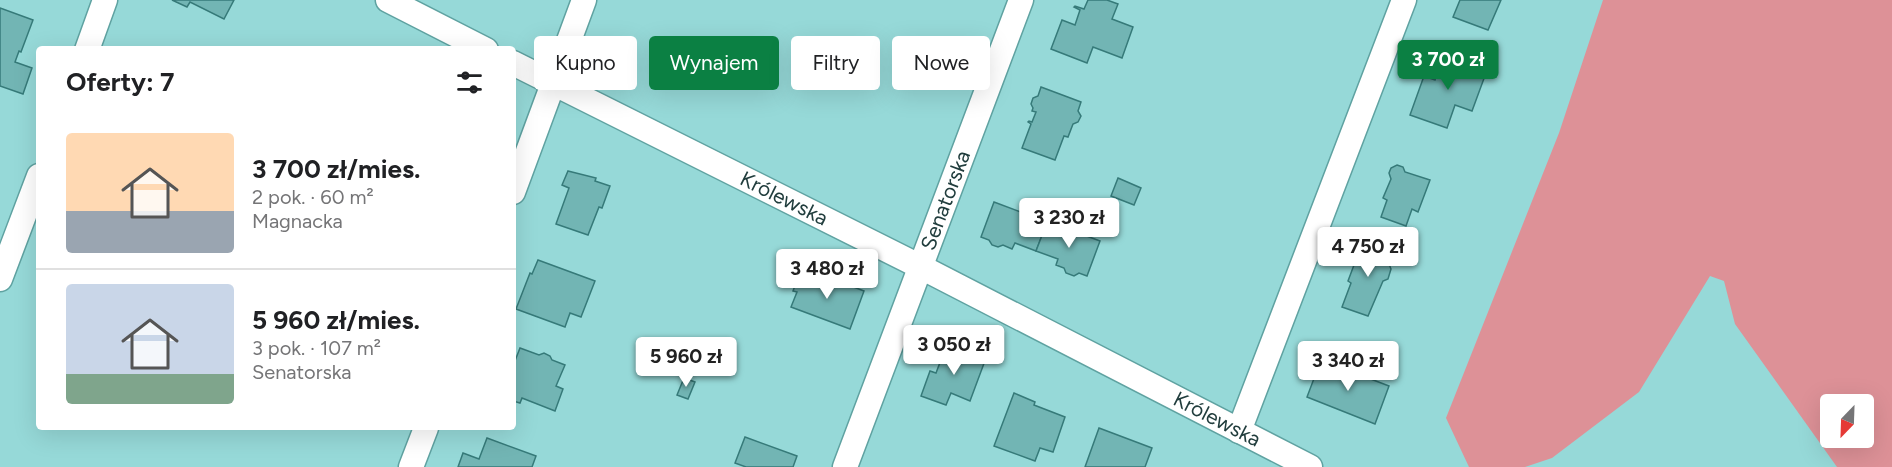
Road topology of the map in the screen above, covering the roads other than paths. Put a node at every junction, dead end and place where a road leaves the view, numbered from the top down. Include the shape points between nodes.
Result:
1 (105, 0) edge
2 (388, 0) edge
3 (584, 0) edge
4 (1021, 0) edge
5 (1404, 0) edge
6 (571, 36) edge
7 (88, 46) edge
8 (478, 46) edge
9 (516, 64) edge
10 (534, 73) edge
11 (551, 90) edge
12 (568, 90) edge
13 (36, 184) edge
14 (516, 184) edge
15 (919, 266) junction
16 (0, 279) edge
17 (425, 430) edge
18 (1239, 431) junction
19 (1295, 464) edge
20 (411, 467) edge
21 (845, 467) edge

1 - 7 street
2 - 8 street
3 - 6 street
4 - 15 street, Senatorska
5 - 18 street
9 - 10 street, Królewska
11 - 14 street
12 - 15 street, Królewska
13 - 16 street
15 - 18 street, Królewska
15 - 21 street, Senatorska
17 - 20 street
18 - 19 street, Królewska

